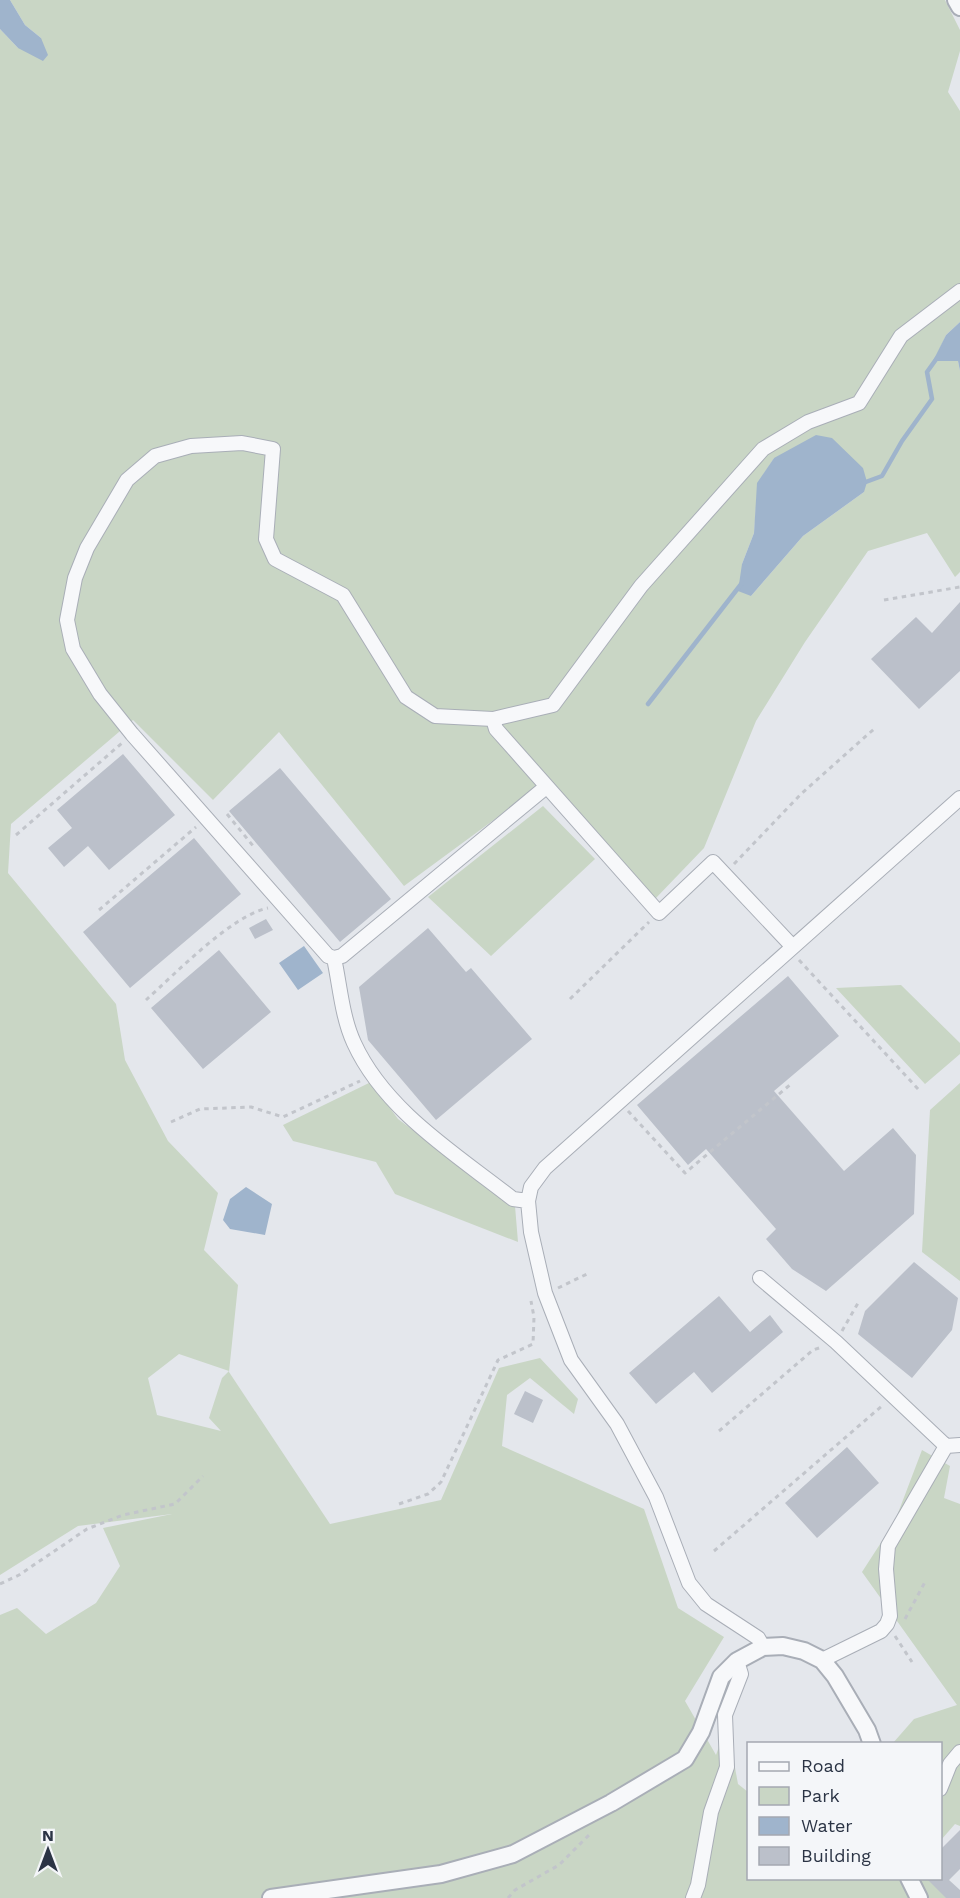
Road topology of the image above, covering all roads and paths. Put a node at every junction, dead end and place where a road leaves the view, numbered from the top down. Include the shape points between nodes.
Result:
1 (956, 0) edge
2 (960, 7) edge
3 (960, 291) edge
4 (960, 587) edge
5 (884, 600) dead end
6 (493, 719) junction
7 (874, 729) dead end
8 (132, 734) junction
9 (546, 787) junction
10 (960, 798) edge
11 (207, 818) junction
12 (16, 836) dead end
13 (725, 874) junction
14 (284, 905) junction
15 (99, 910) dead end
16 (659, 913) junction
17 (793, 947) junction
18 (334, 958) junction
19 (570, 999) dead end
20 (146, 1000) dead end
21 (371, 1073) junction
22 (791, 1084) dead end
23 (920, 1090) dead end
24 (619, 1101) junction
25 (171, 1122) dead end
26 (528, 1201) junction
27 (587, 1274) dead end
28 (760, 1278) dead end
29 (546, 1293) junction
30 (530, 1296) dead end
31 (858, 1303) dead end
32 (836, 1342) junction
33 (894, 1396) junction
34 (719, 1431) dead end
35 (953, 1445) edge
36 (203, 1476) dead end
37 (399, 1504) dead end
38 (714, 1551) dead end
39 (925, 1582) dead end
40 (0, 1584) edge
41 (887, 1624) junction
42 (895, 1636) junction
43 (762, 1647) junction
44 (822, 1660) junction
45 (737, 1661) junction
46 (912, 1662) dead end
47 (872, 1742) edge
48 (960, 1752) edge
49 (942, 1785) edge
50 (592, 1832) dead end
51 (910, 1880) edge
52 (271, 1898) edge
53 (508, 1898) edge
54 (693, 1898) edge
55 (919, 1898) edge

1 - 2 street
3 - 6 street via 901,336 859,403 808,422 763,449 641,586 553,705
4 - 5 path
6 - 8 street via 435,716 406,697 343,595 275,560 266,539 273,449 242,443 191,446 155,456 127,480 87,548 75,578 68,620 73,649 100,694
6 - 9 street via 496,729
7 - 13 path via 801,794
8 - 11 street
8 - 12 path
9 - 16 street
9 - 18 street via 342,956
10 - 17 street
11 - 14 street
11 - 15 path
13 - 16 street via 713,862
13 - 17 street
14 - 18 street
14 - 20 path via 256,910 215,938
16 - 19 path
17 - 23 path via 798,958
17 - 24 street
18 - 21 street via 348,1027
21 - 25 path via 356,1084 284,1117 251,1107 200,1109
21 - 26 street via 409,1117 513,1199
22 - 24 path via 685,1173
24 - 26 street via 545,1168 531,1187
26 - 29 street via 531,1232
27 - 29 path
28 - 32 street
29 - 43 street via 571,1360 616,1424 656,1497 689,1583 706,1604 758,1638
30 - 37 path via 533,1344 498,1360 441,1482 428,1494
31 - 32 path
32 - 33 street
32 - 34 path via 813,1350
33 - 35 street
33 - 38 path
35 - 41 street via 888,1546
36 - 40 path via 175,1504 123,1515 87,1529
39 - 42 path
41 - 42 path
41 - 44 street via 881,1631
42 - 46 path
43 - 44 street via 783,1646
43 - 45 street
44 - 47 street
45 - 52 street via 721,1677 701,1732 685,1759 612,1803 513,1854 441,1874
45 - 54 street via 741,1674 725,1715 727,1767 711,1812
48 - 49 street
50 - 53 path via 559,1865
51 - 55 street

